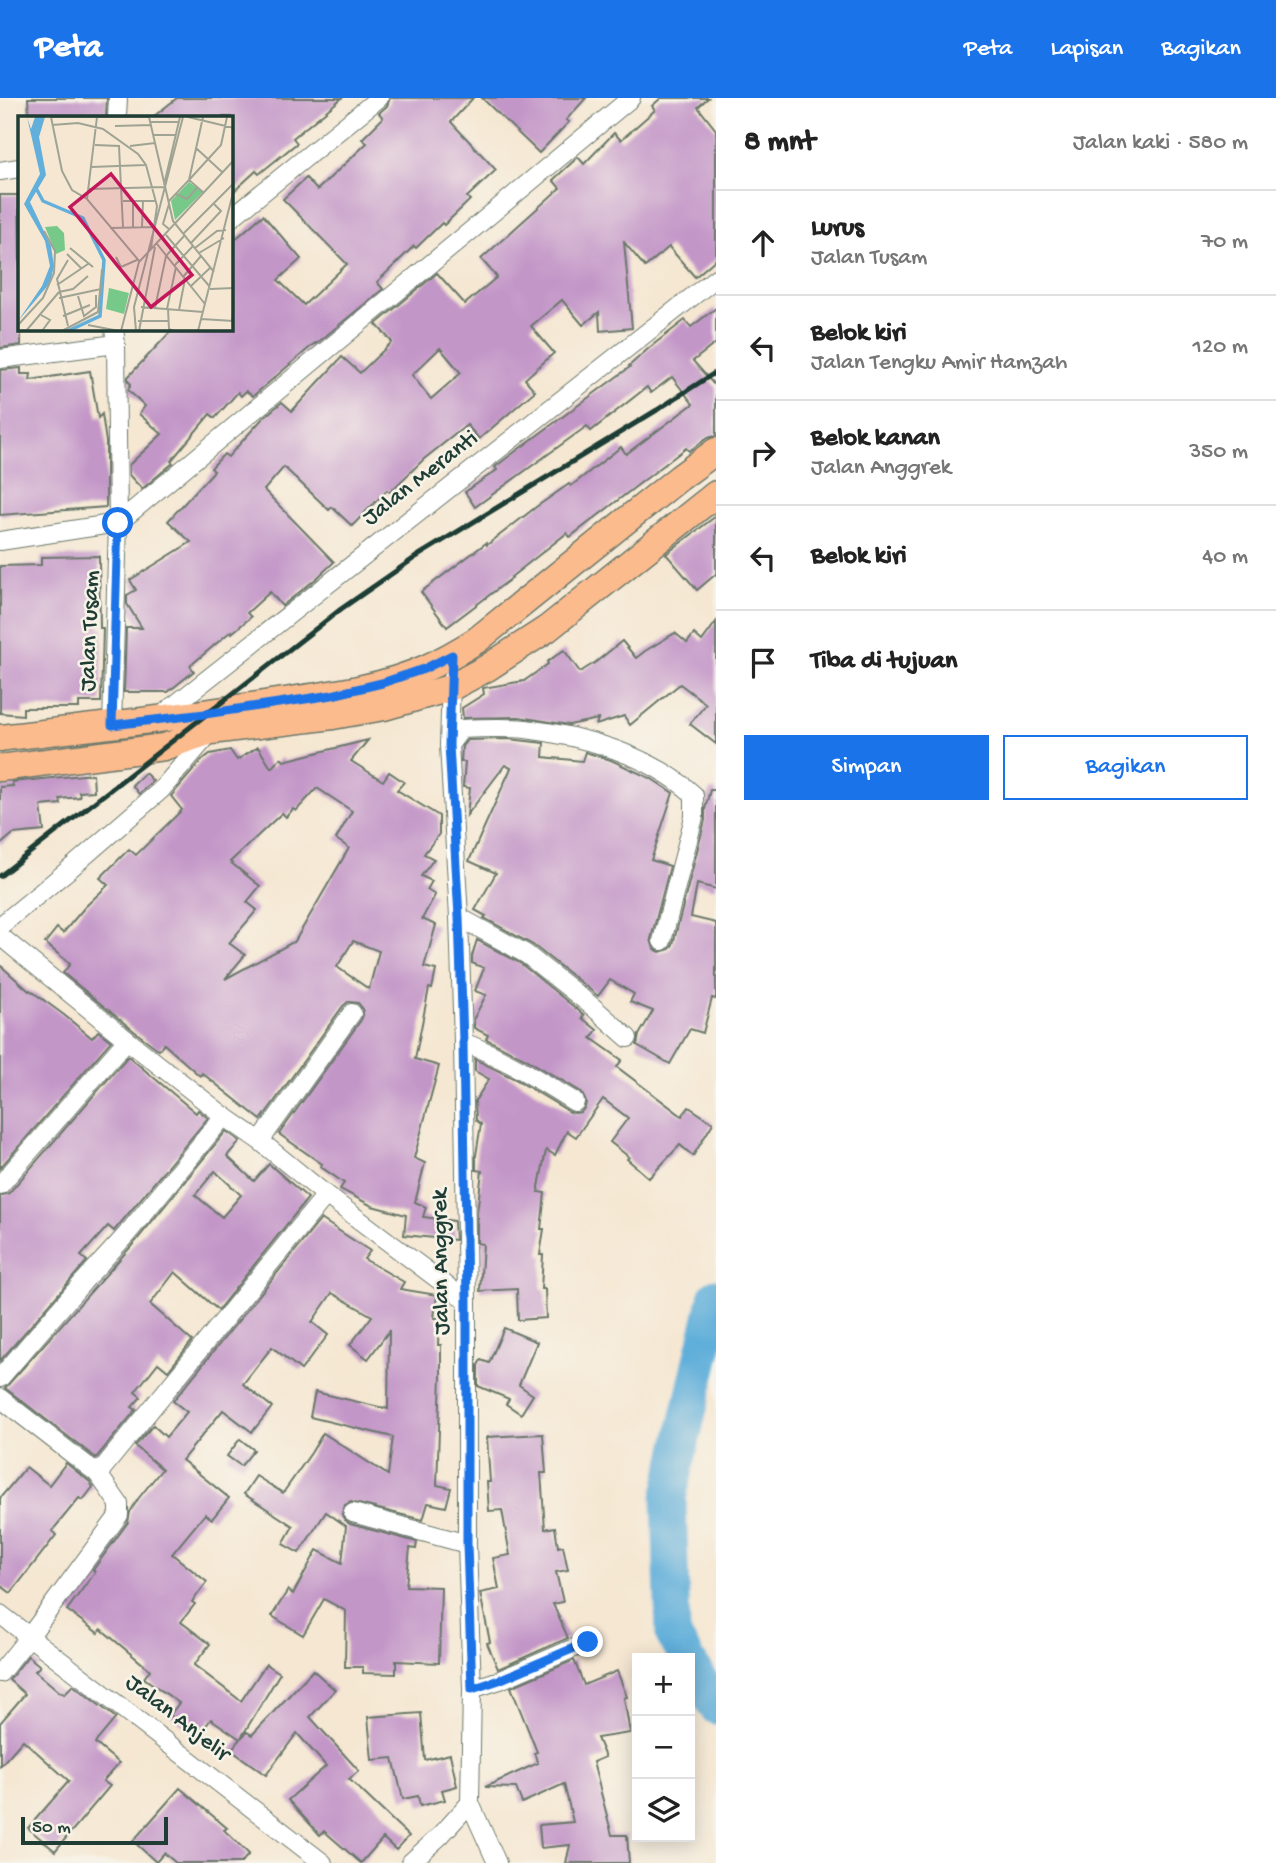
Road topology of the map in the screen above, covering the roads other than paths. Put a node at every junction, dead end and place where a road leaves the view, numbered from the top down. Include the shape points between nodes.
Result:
1 (379, 98) edge
2 (631, 98) edge
3 (18, 168) edge
4 (0, 171) edge
5 (233, 216) edge
6 (716, 278) edge
7 (115, 337) edge
8 (0, 359) edge
9 (716, 451) edge
10 (716, 495) edge
11 (118, 523) junction
12 (0, 541) edge
13 (452, 655) junction
14 (450, 688) junction
15 (156, 719) junction
16 (112, 725) junction
17 (211, 731) junction
18 (0, 738) edge
19 (449, 745) junction
20 (0, 768) edge
21 (459, 917) junction
22 (0, 926) edge
23 (0, 936) edge
24 (662, 941) dead end
25 (352, 1013) dead end
26 (628, 1038) dead end
27 (127, 1040) junction
28 (463, 1042) junction
29 (575, 1102) dead end
30 (224, 1116) junction
31 (260, 1142) junction
32 (0, 1185) edge
33 (326, 1195) junction
34 (467, 1301) junction
35 (0, 1378) edge
36 (0, 1398) edge
37 (98, 1474) junction
38 (353, 1513) dead end
39 (467, 1544) junction
40 (0, 1614) edge
41 (29, 1637) junction
42 (588, 1642) dead end
43 (0, 1673) edge
44 (472, 1689) junction
45 (470, 1803) junction
46 (323, 1863) edge
47 (410, 1863) edge
48 (496, 1863) edge

1 - 5 street
2 - 11 street
3 - 4 street
6 - 15 street, Jalan Meranti
7 - 8 street
7 - 11 street, Jalan Tusam
9 - 13 main road
10 - 14 main road via 547,629
11 - 12 street
11 - 16 street, Jalan Tusam
13 - 14 street, Jalan Anggrek
13 - 15 main road via 382,683 332,695
14 - 17 main road via 384,707
14 - 19 street, Jalan Anggrek
15 - 16 main road
16 - 18 main road
17 - 20 main road via 164,747
17 - 22 street via 161,790
19 - 21 street, Jalan Anggrek
19 - 24 street via 461,729 525,729 589,741 653,766 687,788 694,795 694,817
21 - 26 street via 526,954
21 - 28 street, Jalan Anggrek
23 - 27 street
25 - 31 street
27 - 30 street
27 - 32 street
28 - 29 street
28 - 34 street, Jalan Anggrek
30 - 31 street
30 - 35 street
31 - 33 street
33 - 34 street
33 - 37 street
34 - 39 street, Jalan Anggrek
36 - 37 street
37 - 41 street via 119,1504 119,1515
38 - 39 street
39 - 44 street, Jalan Anggrek
40 - 41 street, Jalan Anjelir
41 - 43 street
41 - 46 street, Jalan Anjelir
42 - 44 street
44 - 45 street, Jalan Anggrek
45 - 47 street
45 - 48 street, Jalan Anggrek

